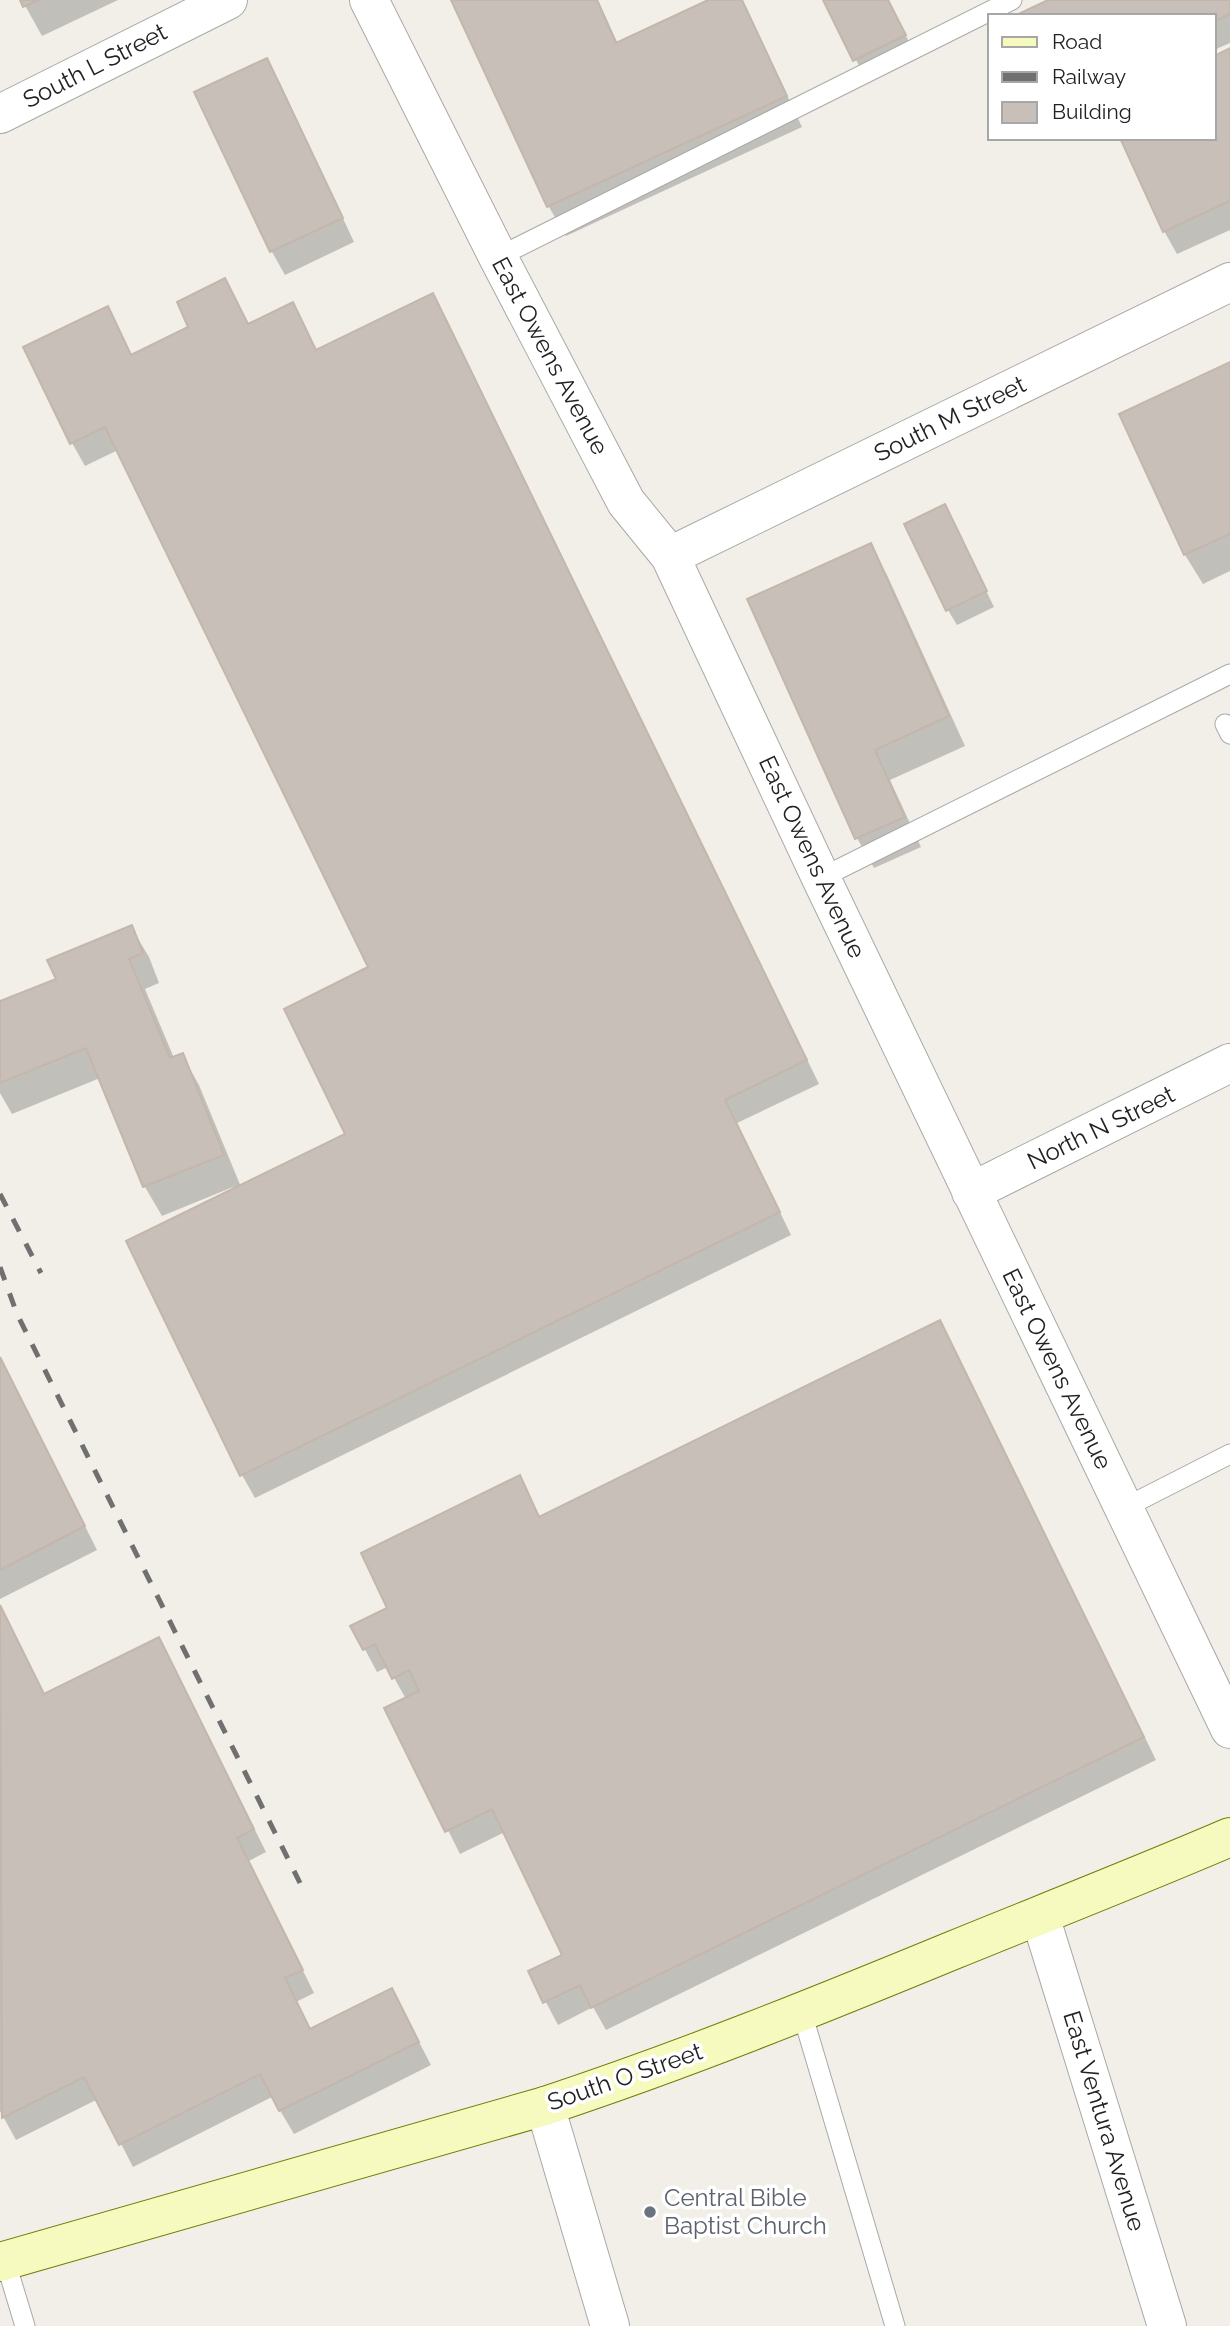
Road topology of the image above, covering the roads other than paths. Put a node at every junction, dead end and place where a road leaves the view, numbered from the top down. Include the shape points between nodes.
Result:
1 (228, 0) edge
2 (369, 0) edge
3 (1012, 0) edge
4 (0, 114) edge
5 (498, 257) junction
6 (1230, 282) edge
7 (670, 556) junction
8 (1230, 674) edge
9 (821, 878) junction
10 (1230, 1063) edge
11 (971, 1192) junction
12 (1230, 1454) edge
13 (1124, 1508) junction
14 (1230, 1729) edge
15 (1230, 1837) edge
16 (1040, 1916) junction
17 (802, 2013) junction
18 (545, 2106) junction
19 (3, 2261) edge
20 (24, 2326) edge
21 (610, 2326) edge
22 (895, 2326) edge
23 (1167, 2326) edge

1 - 4 street, South L Street
2 - 5 street, East Owens Avenue
3 - 5 lane
5 - 7 street, East Owens Avenue via 626,502
6 - 7 street, South M Street
7 - 9 street, East Owens Avenue
8 - 9 lane
9 - 11 street, East Owens Avenue
10 - 11 street, North N Street
11 - 13 street, East Owens Avenue
12 - 13 lane
13 - 14 street, East Owens Avenue
15 - 16 main road, South O Street
16 - 17 main road, South O Street
16 - 23 street, East Ventura Avenue
17 - 18 main road, South O Street
17 - 22 lane
18 - 19 main road, South O Street
18 - 21 street
19 - 20 lane

